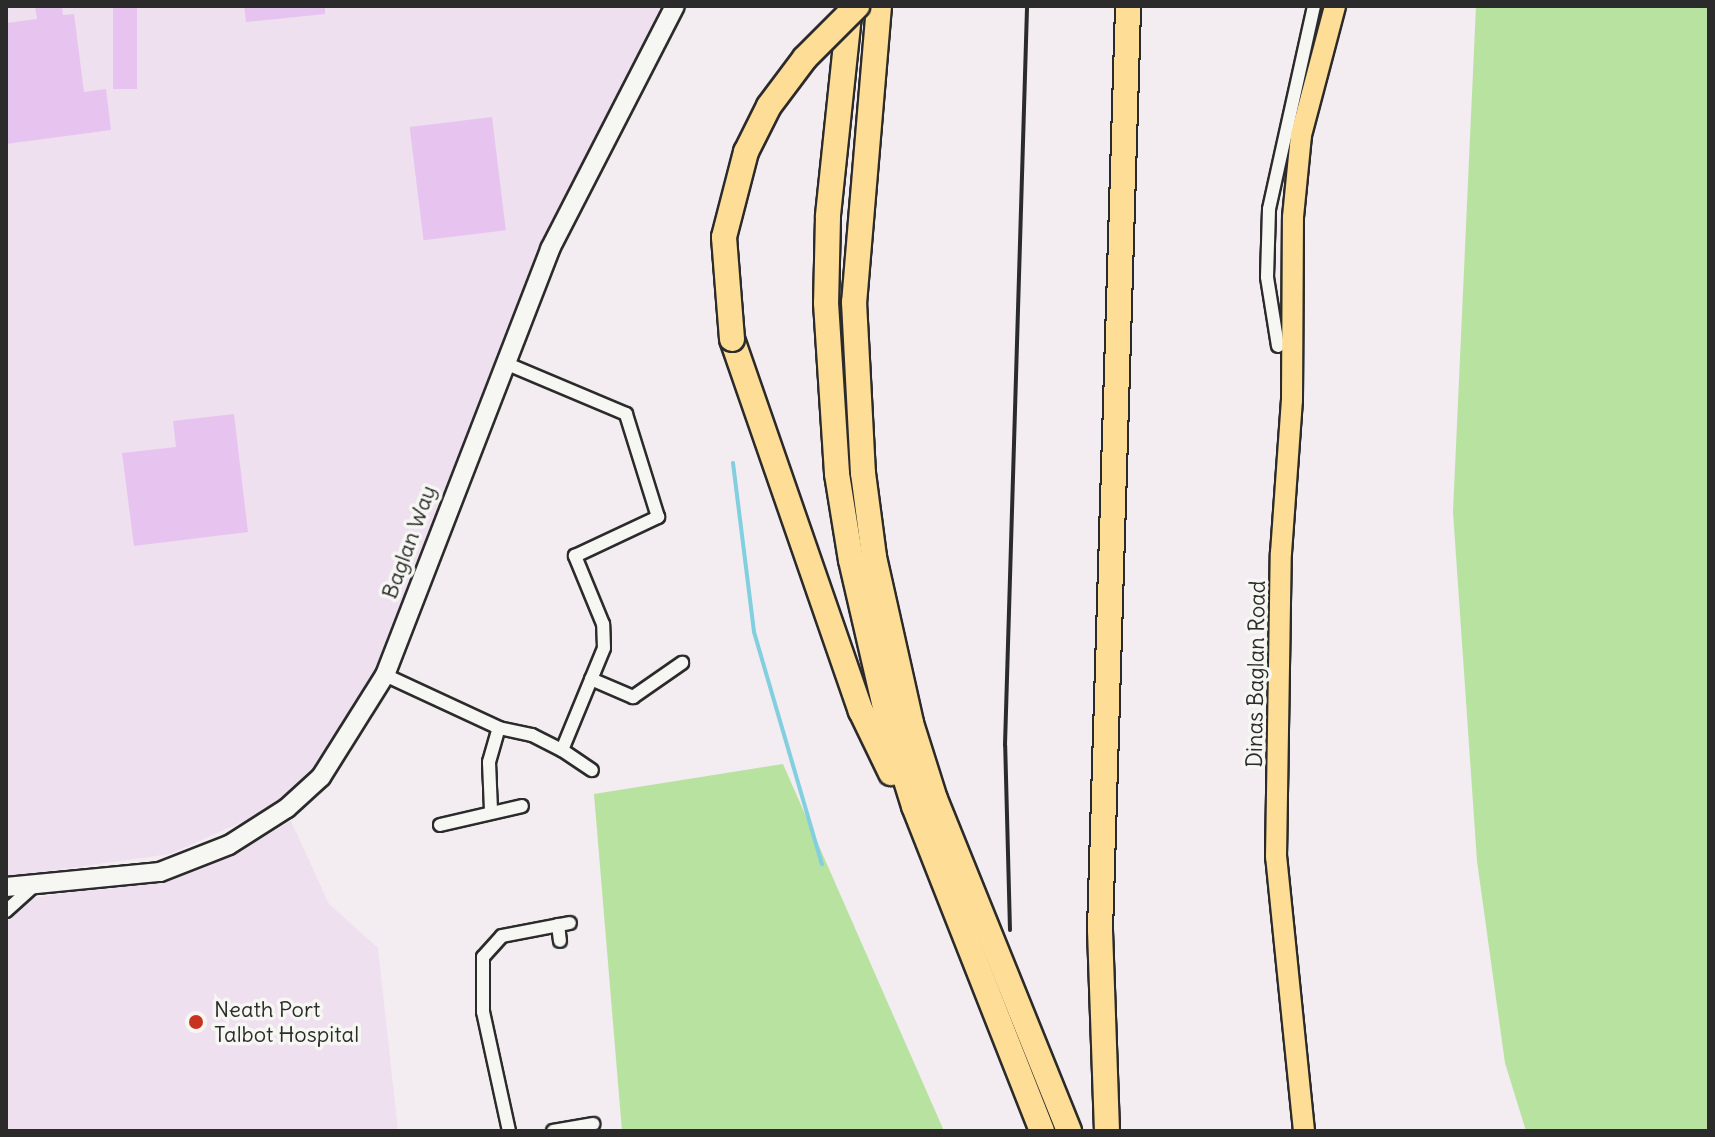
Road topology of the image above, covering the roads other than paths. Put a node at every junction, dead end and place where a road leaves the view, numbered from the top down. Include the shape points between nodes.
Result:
1 (675, 6) edge
2 (850, 6) edge
3 (857, 6) edge
4 (879, 6) edge
5 (1128, 6) edge
6 (1314, 6) edge
7 (1335, 6) edge
8 (1278, 346) dead end
9 (505, 363) junction
10 (682, 663) dead end
11 (385, 675) junction
12 (591, 679) junction
13 (499, 728) junction
14 (562, 750) junction
15 (592, 770) dead end
16 (522, 806) dead end
17 (491, 810) junction
18 (440, 825) dead end
19 (943, 879) junction
20 (36, 884) junction
21 (6, 887) edge
22 (6, 911) edge
23 (560, 941) dead end
24 (575, 1110) dead end
25 (593, 1124) dead end
26 (576, 1125) junction
27 (509, 1131) edge
28 (553, 1131) edge
29 (1042, 1131) edge
30 (1069, 1131) edge
31 (1107, 1131) edge
32 (1304, 1131) edge

1 - 9 street, Baglan Way via 563,220
2 - 19 highway via 832,173 826,303 837,474 863,621 890,729
3 - 19 highway, bridge via 796,70 769,106 746,152 724,237 732,339 861,711
4 - 30 highway via 854,302 862,459 874,557 911,723 935,799
5 - 31 highway via 1100,930
6 - 8 street via 1269,209 1267,277
7 - 32 main road, Dinas Baglan Road via 1301,135 1293,217 1292,400 1281,553 1276,857
9 - 11 street, Baglan Way
9 - 12 street via 626,414 658,504 658,517 575,556 603,624 604,648
10 - 12 street via 633,697
11 - 13 street
11 - 20 street, Baglan Way via 321,777 287,808 229,845 160,872
12 - 14 street
13 - 14 street via 532,735
13 - 17 street via 489,762
14 - 15 street
16 - 17 street
17 - 18 street
19 - 29 highway
20 - 21 street, Baglan Way
20 - 22 street
23 - 27 street via 564,924 502,936 483,957 483,1012
24 - 26 street
25 - 26 street
26 - 28 street

